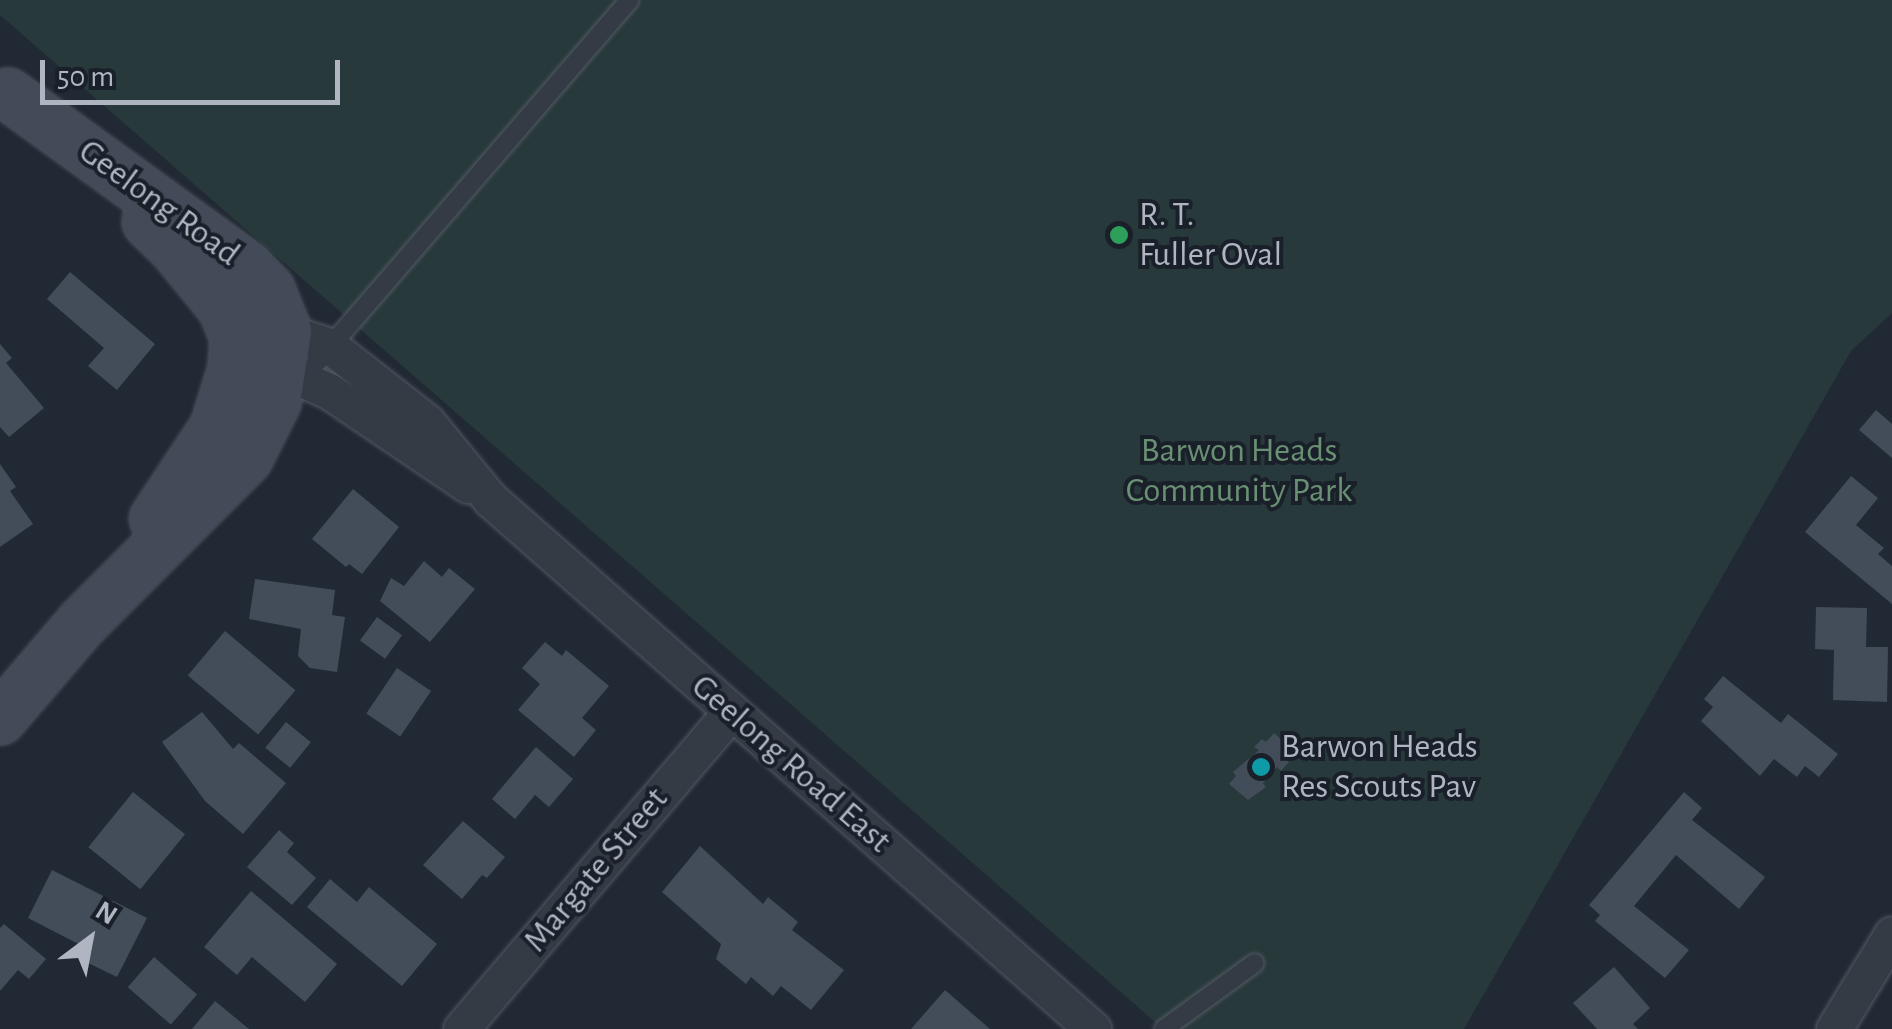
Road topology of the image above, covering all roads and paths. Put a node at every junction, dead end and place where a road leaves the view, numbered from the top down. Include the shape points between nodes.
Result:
1 (630, 0) edge
2 (4, 91) edge
3 (236, 338) junction
4 (301, 356) junction
5 (82, 623) junction
6 (731, 712) junction
7 (0, 719) edge
8 (1892, 934) edge
9 (1255, 963) dead end
10 (461, 1029) edge
11 (1092, 1029) edge
12 (1164, 1029) edge
13 (1834, 1029) edge

1 - 4 lane via 486,172
2 - 3 street, Geelong Road via 174,247 224,308
2 - 4 street, Geelong Road via 248,267 269,290
3 - 4 street
3 - 5 street via 216,427
4 - 5 street via 247,458
4 - 6 street, Geelong Road East via 490,499
5 - 7 street
6 - 10 street, Margate Street
6 - 11 street, Geelong Road East
8 - 13 street
9 - 12 lane

